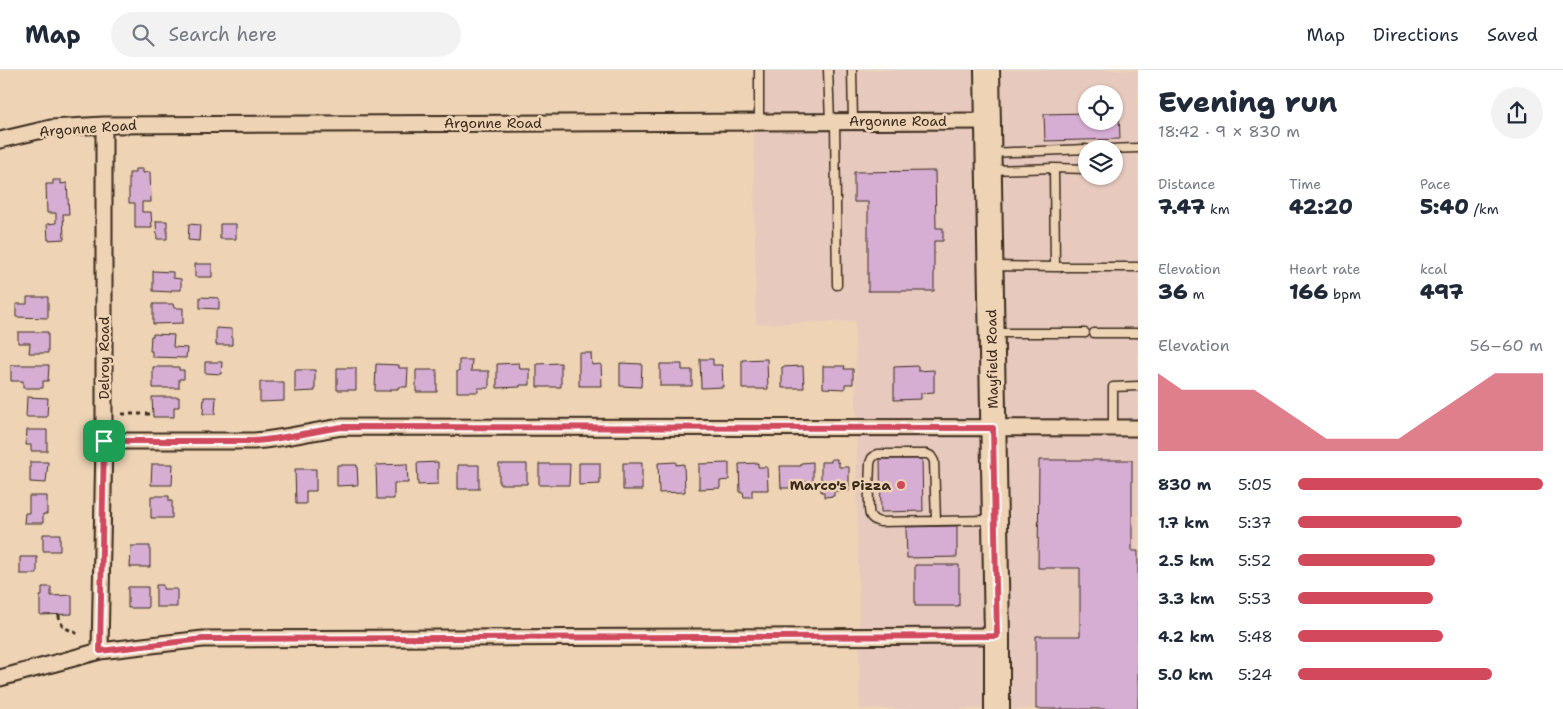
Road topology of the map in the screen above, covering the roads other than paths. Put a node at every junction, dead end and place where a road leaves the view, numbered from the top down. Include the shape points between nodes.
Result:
1 (759, 70) edge
2 (828, 70) edge
3 (852, 70) edge
4 (987, 70) edge
5 (988, 121) junction
6 (759, 122) junction
7 (832, 122) junction
8 (853, 122) junction
9 (104, 125) junction
10 (0, 140) edge
11 (1123, 148) edge
12 (1138, 148) edge
13 (1078, 151) edge
14 (988, 161) junction
15 (1054, 168) junction
16 (1078, 169) edge
17 (990, 266) junction
18 (1138, 266) edge
19 (1055, 267) junction
20 (837, 285) dead end
21 (992, 333) junction
22 (1085, 333) dead end
23 (1094, 333) dead end
24 (1138, 334) edge
25 (1138, 386) edge
26 (993, 428) junction
27 (1112, 428) junction
28 (1138, 428) edge
29 (104, 441) junction
30 (995, 520) junction
31 (936, 521) junction
32 (997, 636) junction
33 (100, 651) junction
34 (0, 678) edge
35 (997, 709) edge

1 - 6 lane
2 - 7 lane
3 - 8 lane
4 - 5 main road, Mayfield Road
5 - 8 street, Argonne Road
5 - 14 main road, Mayfield Road
6 - 7 street, Argonne Road
6 - 9 street, Argonne Road
7 - 8 street, Argonne Road
7 - 20 lane
9 - 10 street, Argonne Road via 51,128
9 - 29 street, Delroy Road
11 - 12 lane
13 - 14 lane
14 - 15 lane
14 - 17 main road, Mayfield Road
15 - 16 lane
15 - 19 lane
17 - 19 lane
17 - 21 main road, Mayfield Road
18 - 19 lane
21 - 22 lane
21 - 26 main road, Mayfield Road
23 - 24 lane
25 - 27 lane via 1113,386
26 - 27 street
26 - 29 street via 342,427 276,440
26 - 30 main road, Mayfield Road
27 - 28 street
29 - 33 street, Delroy Road
30 - 31 lane
30 - 32 main road, Mayfield Road
31 - 31 lane via 874,520 869,507 872,458 877,454 931,456 934,461
32 - 33 street via 203,639
32 - 35 main road, Mayfield Road
33 - 34 street

